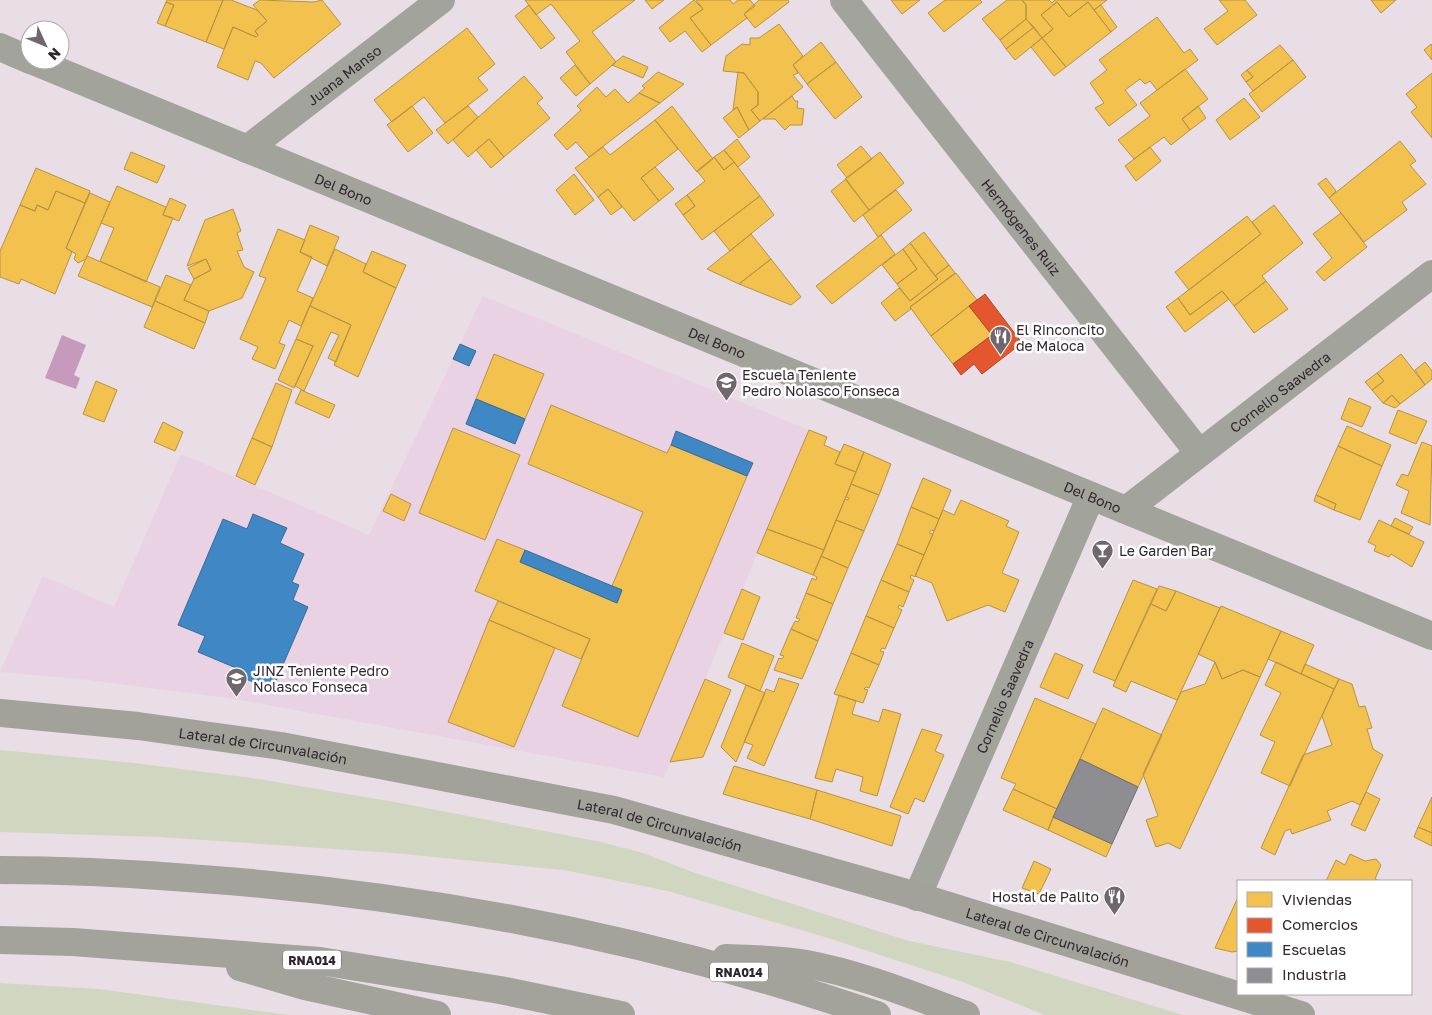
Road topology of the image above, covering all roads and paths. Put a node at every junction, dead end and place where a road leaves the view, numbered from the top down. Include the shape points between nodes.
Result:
1 (441, 0) edge
2 (844, 0) edge
3 (0, 47) edge
4 (20, 56) edge
5 (54, 70) edge
6 (247, 149) junction
7 (1432, 274) edge
8 (1199, 453) junction
9 (1091, 496) junction
10 (1126, 510) junction
11 (1432, 636) edge
12 (0, 713) edge
13 (0, 870) edge
14 (917, 896) junction
15 (0, 940) edge
16 (189, 951) junction
17 (692, 958) junction
18 (437, 1015) edge
19 (621, 1015) edge
20 (877, 1015) edge
21 (966, 1015) edge
22 (1301, 1015) edge

1 - 6 street, Juana Manso
2 - 8 street, Hermógenes Ruiz
3 - 4 street, Del Bono
5 - 6 street, Del Bono
6 - 9 street, Del Bono
7 - 8 street, Cornelio Saavedra
8 - 10 street, Cornelio Saavedra
9 - 10 street, Del Bono
9 - 14 street, Cornelio Saavedra
10 - 11 street, Del Bono
12 - 14 street, Lateral de Circunvalación via 138,726 281,746 576,802 652,820
13 - 17 highway, RNA014 via 135,874 316,888 418,901 511,918
14 - 22 street, Lateral de Circunvalación
15 - 16 highway, RNA014
16 - 18 highway via 306,986
16 - 19 highway, RNA014 via 320,961 387,970
17 - 20 highway, RNA014
17 - 21 highway via 763,959 806,964 856,976

